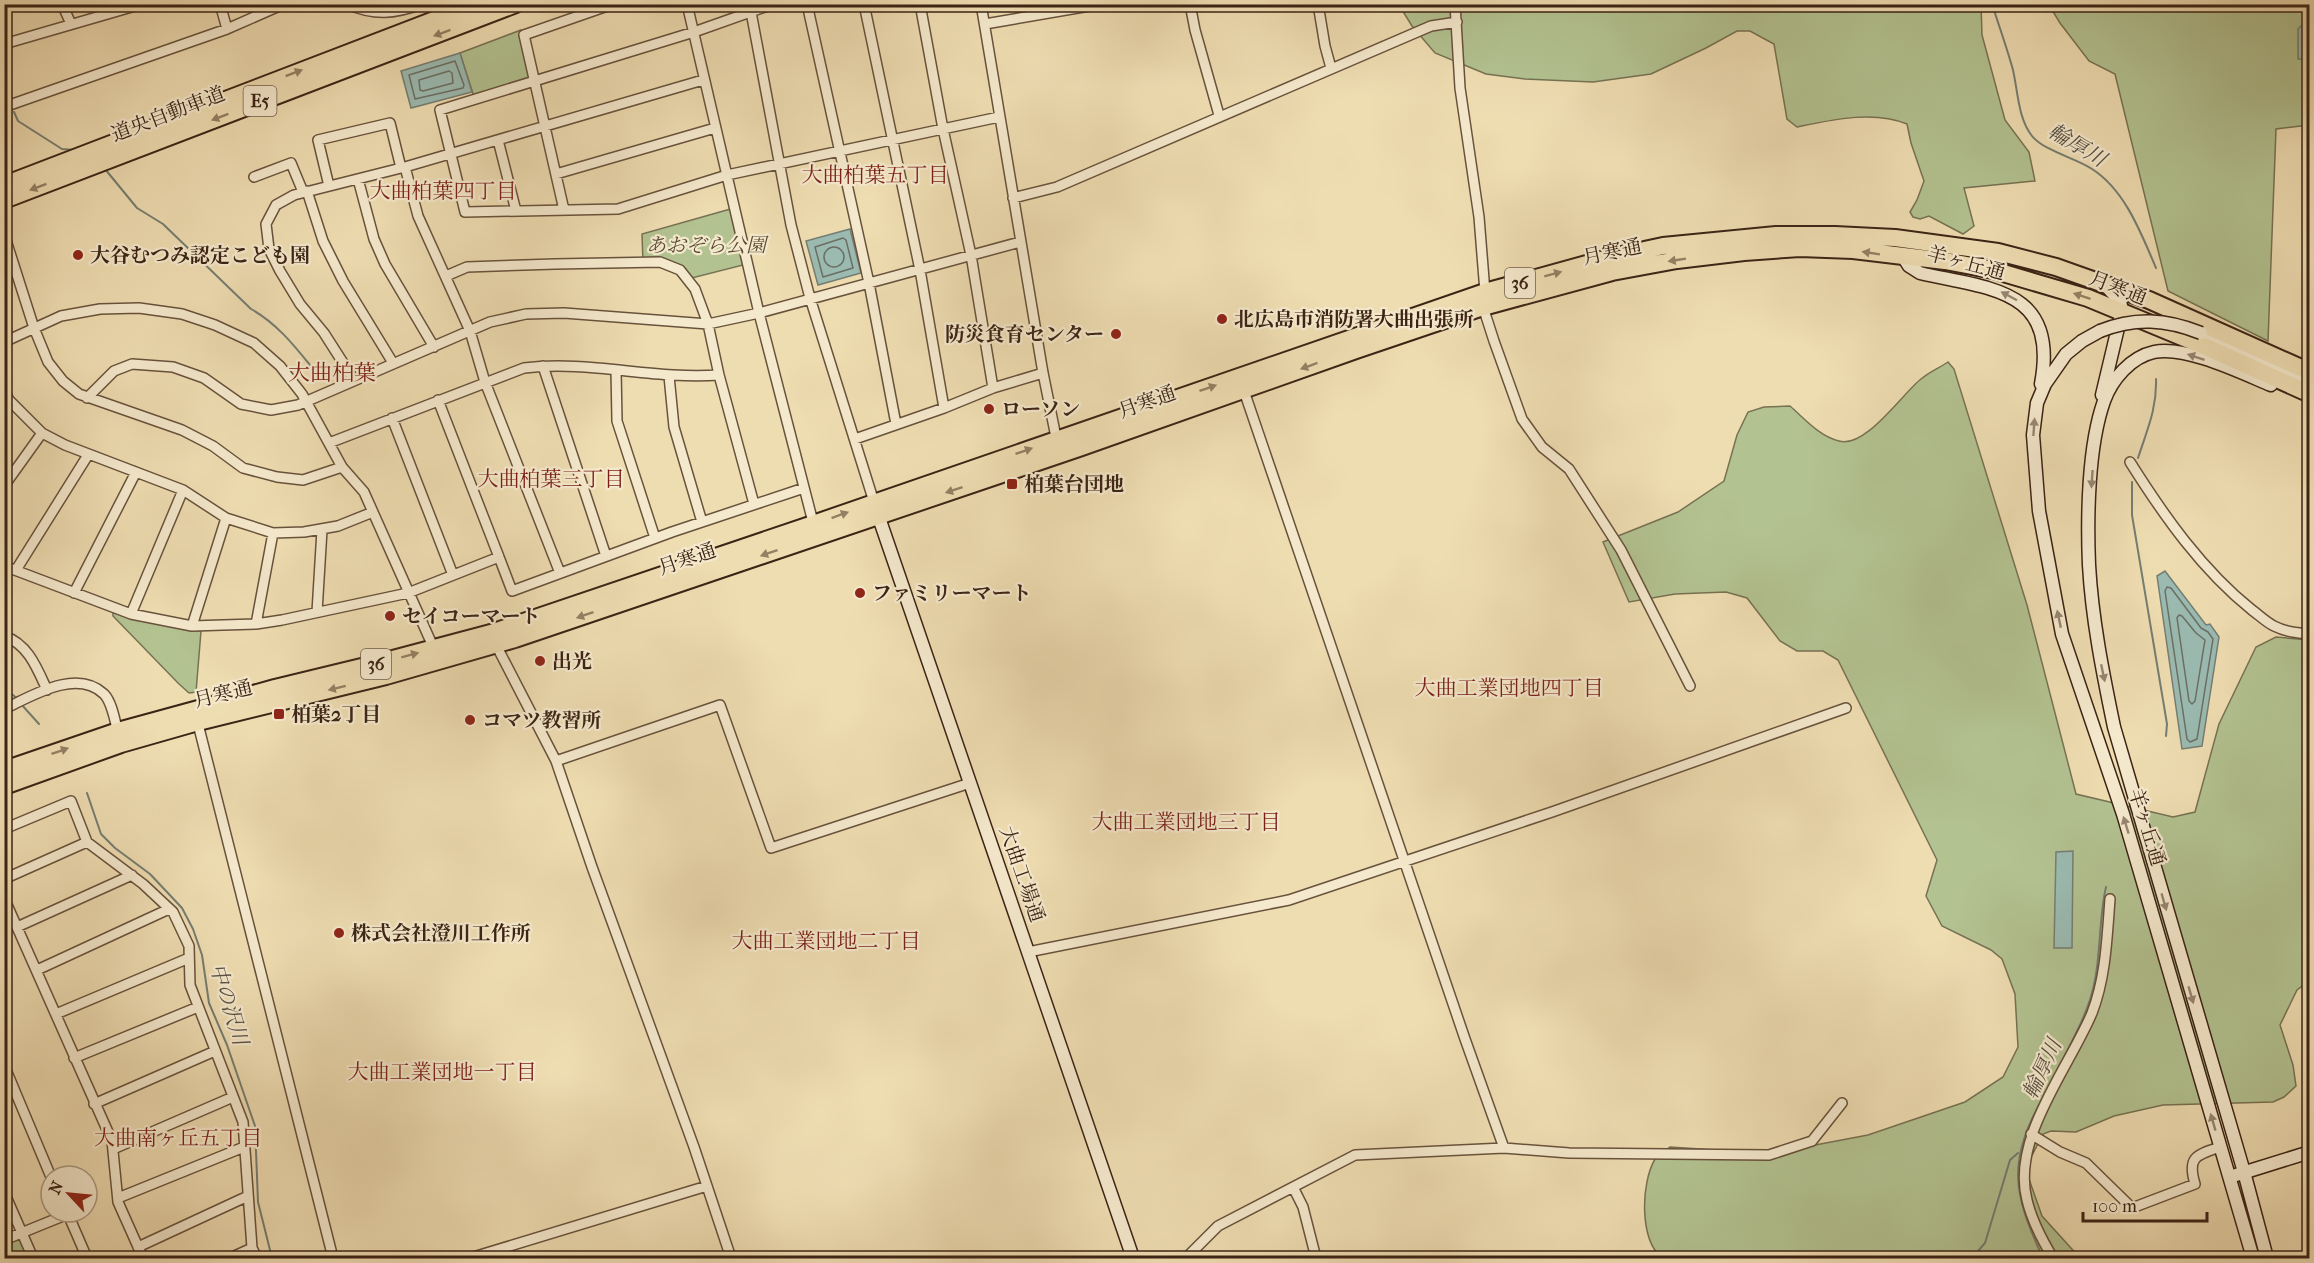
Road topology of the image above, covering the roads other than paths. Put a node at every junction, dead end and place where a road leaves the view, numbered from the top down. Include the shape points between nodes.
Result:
1 (62, 4) edge
2 (142, 4) edge
3 (220, 4) edge
4 (284, 4) edge
5 (347, 4) edge
6 (422, 4) edge
7 (476, 4) edge
8 (516, 4) edge
9 (614, 4) edge
10 (687, 4) edge
11 (773, 4) edge
12 (807, 4) edge
13 (864, 4) edge
14 (920, 4) edge
15 (981, 4) edge
16 (1101, 4) edge
17 (1190, 4) edge
18 (1318, 4) edge
19 (1455, 4) edge
20 (751, 12) junction
21 (1457, 22) junction
22 (71, 24) junction
23 (985, 24) junction
24 (227, 29) junction
25 (694, 32) junction
26 (4, 44) edge
27 (1331, 68) junction
28 (703, 80) junction
29 (534, 82) junction
30 (4, 107) edge
31 (1219, 115) junction
32 (999, 117) junction
33 (546, 127) junction
34 (715, 129) junction
35 (943, 129) junction
36 (498, 140) junction
37 (891, 140) junction
38 (839, 150) junction
39 (450, 154) junction
40 (779, 164) junction
41 (403, 168) junction
42 (556, 174) junction
43 (727, 175) junction
44 (254, 177) dead end
45 (358, 179) junction
46 (4, 185) edge
47 (329, 186) junction
48 (305, 192) junction
49 (1013, 198) junction
50 (4, 200) edge
51 (564, 210) junction
52 (516, 211) junction
53 (4, 234) edge
54 (1020, 242) junction
55 (971, 255) junction
56 (1904, 258) junction
57 (920, 270) junction
58 (446, 276) junction
59 (869, 283) junction
60 (2103, 283) junction
61 (810, 298) junction
62 (1484, 300) junction
63 (2122, 311) junction
64 (759, 313) junction
65 (708, 324) junction
66 (34, 328) junction
67 (470, 331) junction
68 (4, 342) edge
69 (434, 347) junction
70 (393, 363) junction
71 (543, 366) junction
72 (616, 370) junction
73 (2310, 372) edge
74 (1043, 373) junction
75 (719, 375) junction
76 (669, 376) junction
77 (354, 380) junction
78 (485, 382) junction
79 (1242, 383) junction
80 (2310, 383) edge
81 (993, 388) junction
82 (4, 390) edge
83 (2310, 394) edge
84 (87, 398) junction
85 (438, 400) junction
86 (306, 401) junction
87 (2310, 401) edge
88 (7, 402) edge
89 (2037, 403) junction
90 (944, 408) junction
91 (2100, 415) junction
92 (392, 418) junction
93 (896, 424) junction
94 (42, 433) junction
95 (855, 439) junction
96 (329, 443) junction
97 (1058, 447) junction
98 (88, 455) junction
99 (2130, 462) dead end
100 (342, 467) junction
101 (136, 472) junction
102 (4, 486) edge
103 (804, 488) junction
104 (183, 490) junction
105 (754, 504) junction
106 (876, 508) junction
107 (373, 512) junction
108 (226, 518) junction
109 (702, 522) junction
110 (322, 530) junction
111 (815, 530) junction
112 (273, 533) junction
113 (655, 538) junction
114 (606, 556) junction
115 (499, 557) junction
116 (4, 566) edge
117 (16, 570) junction
118 (560, 573) junction
119 (453, 575) junction
120 (74, 593) junction
121 (408, 593) junction
122 (317, 612) junction
123 (131, 614) junction
124 (256, 624) junction
125 (192, 626) junction
126 (2310, 634) edge
127 (4, 636) edge
128 (493, 639) junction
129 (436, 655) junction
130 (1690, 686) dead end
131 (47, 690) junction
132 (1846, 708) dead end
133 (4, 709) edge
134 (196, 716) junction
135 (119, 737) junction
136 (556, 761) junction
137 (4, 770) edge
138 (970, 783) junction
139 (4, 786) edge
140 (4, 829) edge
141 (87, 842) junction
142 (1406, 862) junction
143 (132, 875) junction
144 (4, 879) edge
145 (4, 898) edge
146 (2110, 899) dead end
147 (169, 909) junction
148 (17, 927) junction
149 (1028, 952) junction
150 (189, 958) junction
151 (37, 970) junction
152 (198, 1007) junction
153 (56, 1014) junction
154 (215, 1051) junction
155 (74, 1058) junction
156 (4, 1065) edge
157 (7, 1076) edge
158 (233, 1097) junction
159 (1842, 1103) dead end
160 (94, 1104) junction
161 (2031, 1134) junction
162 (244, 1147) junction
163 (2220, 1147) junction
164 (1504, 1148) junction
165 (113, 1149) junction
166 (2310, 1152) edge
167 (45, 1164) edge
168 (2244, 1172) junction
169 (2229, 1177) junction
170 (707, 1186) junction
171 (1293, 1187) junction
172 (4, 1192) edge
173 (248, 1196) junction
174 (118, 1198) junction
175 (42, 1224) edge
176 (72, 1224) edge
177 (22, 1233) junction
178 (4, 1240) edge
179 (138, 1247) junction
180 (252, 1248) junction
181 (33, 1258) edge
182 (87, 1258) edge
183 (143, 1258) edge
184 (230, 1258) edge
185 (257, 1258) edge
186 (333, 1258) edge
187 (470, 1258) edge
188 (731, 1258) edge
189 (1133, 1258) edge
190 (1185, 1258) edge
191 (1316, 1258) edge
192 (2053, 1258) edge
193 (2253, 1258) edge
194 (2266, 1258) edge

1 - 22 street
2 - 22 street
3 - 24 street
4 - 24 street
5 - 6 street via 365,12 397,13
46 -> 7 highway, 道央自動車道 / E5
8 -> 50 highway, 道央自動車道 / E5
9 - 29 street via 524,35
10 - 25 street
11 - 20 street
12 - 38 street
13 - 37 street
14 - 35 street
15 - 23 street
16 - 23 street
17 - 31 street
18 - 27 street
19 - 21 street
20 - 25 street
20 - 40 street
21 - 27 street via 1431,26
21 - 62 street via 1460,88 1479,217
22 - 26 street
23 - 32 street
24 - 30 street
25 - 28 street
25 - 29 street
27 - 31 street
28 - 33 street
28 - 34 street
29 - 33 street
29 - 39 street via 440,110
31 - 49 street via 1057,187
32 - 35 street
32 - 49 street
33 - 36 street
33 - 42 street
34 - 42 street
34 - 43 street
35 - 37 street
35 - 55 street
36 - 39 street
36 - 52 street
37 - 38 street
37 - 57 street
38 - 40 street
38 - 59 street
39 - 41 street
39 - 52 street via 465,212
40 - 43 street
40 - 61 street
41 - 45 street
41 - 47 street via 390,123 318,140
41 - 58 street via 418,216
42 - 51 street
43 - 51 street via 618,209
43 - 64 street
44 - 48 street via 291,163
45 - 47 street
45 - 69 street via 385,264
47 - 48 street
48 - 70 street via 343,281
48 - 77 street via 276,205 266,224 269,249 300,304
49 - 54 street
51 - 52 street
53 - 66 street
54 - 55 street
54 - 74 street
55 - 57 street
55 - 81 street
56 -> 62 highway, 月寒通 / 36 via 1800,248 1744,252 1612,272
63 -> 56 highway, 月寒通 / 36 via 1993,270
89 -> 56 main road, 羊ヶ丘通 via 2044,346 2039,327 2025,305 1993,288 1920,273
57 - 59 street
57 - 90 street
58 - 65 street via 467,267 660,262 680,270 695,289
58 - 67 street
59 - 61 street
59 - 93 street
62 -> 60 highway, 月寒通 / 36 via 1612,257 1663,246 1776,235 1845,235 1946,243 1998,252
60 - 63 main road via 2120,301
60 - 73 highway, 月寒通 / 36
61 - 64 street
61 - 95 street
62 - 79 highway, 月寒通 / 36
62 - 130 street via 1522,419 1542,447 1569,469 1621,550
63 - 83 highway, 月寒通 / 36
63 - 91 main road, 羊ヶ丘通 via 2103,386
64 - 65 street
64 - 103 street
65 - 67 street via 564,313 526,314
65 - 75 street
66 - 68 street
66 - 84 street via 48,362 63,381
66 - 86 street via 61,316 100,309 139,308 182,314 254,343 280,366
67 - 69 street
67 - 78 street
69 - 70 street
70 - 77 street
71 - 72 street
71 - 78 street via 524,368
71 - 114 street
72 - 76 street
72 - 113 street via 617,421
74 - 81 street
74 - 97 street
75 - 76 street
75 - 105 street
76 - 109 street via 674,427
77 - 86 street
78 - 85 street
78 - 118 street
79 - 97 highway, 月寒通 / 36
79 - 142 street
80 - 89 main road, 羊ヶ丘通, bridge via 2201,333 2174,324 2144,321 2116,325 2082,341 2066,354
81 - 90 street
82 - 88 street
84 - 86 street via 114,371 132,364 173,367 204,378 241,404 271,410
84 - 100 street via 182,430 243,468 303,480
85 - 92 street
85 - 115 street
86 - 96 street
87 -> 91 main road, 羊ヶ丘通 via 2192,355 2163,350 2142,356 2122,371 2104,400
88 - 94 street
163 -> 89 main road, 羊ヶ丘通 via 2123,814 2062,634 2038,511 2033,435
90 - 93 street
91 -> 168 main road, 羊ヶ丘通 via 2089,511 2090,565 2100,657 2136,806
92 - 96 street
92 - 119 street
93 - 95 street
94 - 98 street
94 - 102 street
95 - 106 street
96 - 100 street
97 - 106 highway, 月寒通 / 36
98 - 101 street
98 - 117 street
99 - 126 street via 2159,509 2237,598 2272,625 2292,633
100 - 107 street via 364,492
101 - 104 street
101 - 120 street
103 - 105 street
103 - 111 street
104 - 108 street
104 - 123 street
105 - 109 street
106 - 111 highway, 月寒通 / 36
106 - 138 main road, 大曲工場通
107 - 110 street
107 - 121 street
108 - 112 street
108 - 125 street
109 - 113 street
110 - 112 street
110 - 122 street
111 - 128 highway, 月寒通 / 36
112 - 124 street
113 - 114 street
114 - 118 street
115 - 118 street via 512,591
115 - 119 street
116 - 117 street
117 - 120 street
119 - 121 street
120 - 123 street
121 - 122 street
121 - 129 street
122 - 124 street
123 - 125 street
124 - 125 street
127 - 131 street via 16,640 36,664
128 - 129 highway, 月寒通 / 36
128 - 136 street
129 - 134 highway, 月寒通 / 36 via 275,688
131 - 133 street
131 - 135 street via 83,683 104,694
132 - 142 street
134 - 135 highway, 月寒通 / 36
134 - 186 street
137 -> 135 highway, 月寒通 / 36
135 - 139 highway, 月寒通 / 36
136 - 138 street via 720,705 771,848
136 - 170 street
138 - 149 main road, 大曲工場通
140 - 141 street via 71,801
141 - 143 street
141 - 144 street
142 - 149 street via 1289,900
142 - 164 street
143 - 147 street
143 - 148 street
145 - 148 street
146 - 161 street via 2104,964 2092,1012
147 - 150 street via 189,946
147 - 151 street
148 - 151 street
149 - 189 main road, 大曲工場通
150 - 152 street via 190,986
150 - 153 street
151 - 153 street
152 - 154 street
152 - 155 street
153 - 155 street
154 - 158 street
154 - 160 street
155 - 160 street
156 - 157 street
157 - 167 street
158 - 162 street via 243,1122
158 - 165 street
159 - 164 street via 1812,1141 1769,1155 1569,1153
160 - 165 street
161 - 163 street via 2086,1162 2132,1208 2195,1184 2191,1169 2195,1158
161 - 192 street via 2024,1169 2027,1200
162 - 173 street
162 - 174 street
163 - 169 main road, 羊ヶ丘通
164 - 171 street via 1355,1155
165 - 174 street
166 - 168 main road
168 - 169 main road
168 - 194 main road, 羊ヶ丘通
169 - 193 main road, 羊ヶ丘通
170 - 187 street
170 - 188 street
171 - 190 street via 1218,1226
171 - 191 street via 1303,1207
172 - 177 street
173 - 179 street
173 - 180 street
174 - 179 street
175 - 177 street
176 - 182 street
177 - 178 street
177 - 181 street
179 - 183 street
180 - 184 street
180 - 185 street

